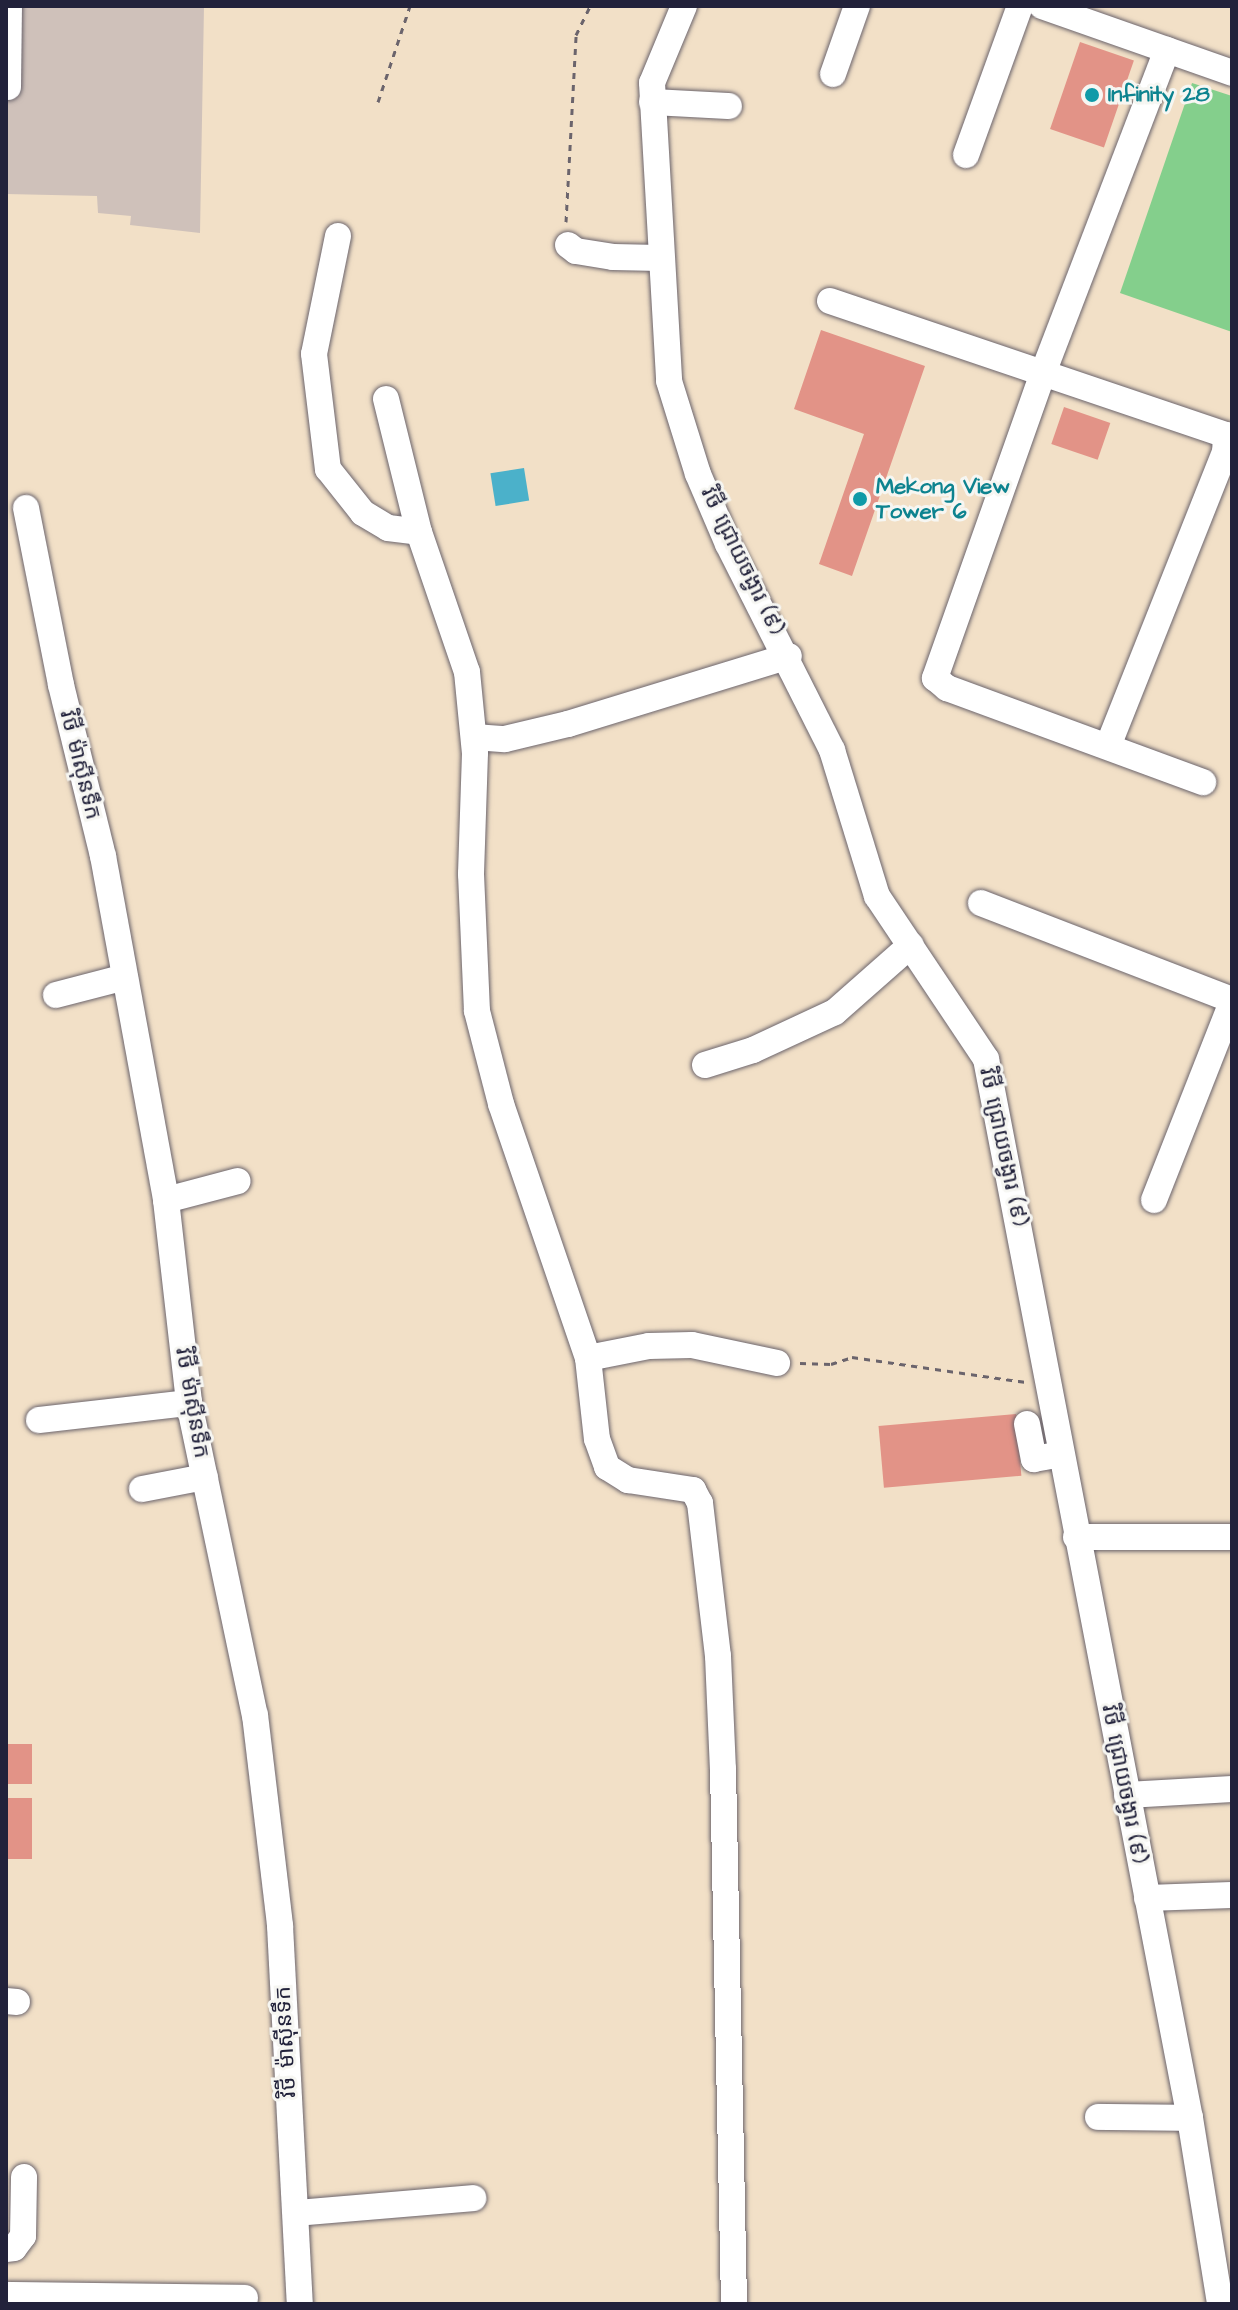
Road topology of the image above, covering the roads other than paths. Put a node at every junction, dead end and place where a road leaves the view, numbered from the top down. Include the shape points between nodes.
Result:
1 (9, 6) edge
2 (684, 6) edge
3 (857, 6) edge
4 (1020, 6) edge
5 (1042, 6) edge
6 (1167, 50) junction
7 (1232, 73) edge
8 (833, 74) dead end
9 (8, 87) edge
10 (652, 102) junction
11 (729, 106) dead end
12 (966, 155) dead end
13 (338, 236) dead end
14 (568, 245) road end
15 (660, 258) junction
16 (830, 301) dead end
17 (1043, 373) junction
18 (386, 399) dead end
19 (26, 508) dead end
20 (419, 532) junction
21 (789, 656) junction
22 (474, 737) junction
23 (1108, 746) junction
24 (1203, 782) dead end
25 (981, 903) dead end
26 (911, 945) junction
27 (125, 977) junction
28 (56, 995) dead end
29 (1232, 1001) edge
30 (705, 1065) dead end
31 (238, 1181) dead end
32 (166, 1200) junction
33 (1154, 1200) dead end
34 (588, 1358) junction
35 (777, 1363) road end
36 (189, 1403) junction
37 (39, 1420) dead end
38 (1055, 1421) junction
39 (1061, 1454) junction
40 (205, 1477) junction
41 (142, 1489) dead end
42 (1076, 1537) junction
43 (1232, 1537) edge
44 (1232, 1789) edge
45 (1127, 1795) junction
46 (1232, 1895) edge
47 (1147, 1898) junction
48 (1098, 2117) dead end
49 (1190, 2118) junction
50 (24, 2177) dead end
51 (473, 2198) dead end
52 (296, 2213) junction
53 (6, 2249) edge
54 (1223, 2292) edge
55 (6, 2295) edge
56 (245, 2298) dead end
57 (300, 2304) edge
58 (734, 2304) edge

1 - 9 street
2 - 10 street, វិថី ជ្រោយចង្វារ (៩) via 652,83
3 - 8 street
4 - 12 street
5 - 6 street
6 - 7 street
6 - 17 street
10 - 11 street
10 - 15 street, វិថី ជ្រោយចង្វារ (៩)
13 - 20 street via 314,354 328,469 363,513 388,528
14 - 15 street via 613,257
15 - 21 street, វិថី ជ្រោយចង្វារ (៩) via 669,381 698,474 728,544
16 - 17 street
17 - 23 street via 935,678 947,688
17 - 23 street via 1226,435 1225,452
18 - 20 street
19 - 27 street, វិថី ម៉ាស៊ីនទឹក
20 - 22 street via 467,672
21 - 22 street via 568,724 505,739
21 - 26 street, វិថី ជ្រោយចង្វារ (៩) via 832,750 868,875
22 - 34 street via 471,874 477,1011 501,1104
23 - 24 street
25 - 29 street
26 - 30 street via 835,1012 753,1050
26 - 38 street, វិថី ជ្រោយចង្វារ (៩) via 986,1059
27 - 28 street
27 - 32 street, វិថី ម៉ាស៊ីនទឹក
29 - 33 street
31 - 32 street
32 - 36 street, វិថី ម៉ាស៊ីនទឹក
34 - 35 street via 649,1346 692,1345
34 - 58 street via 597,1439 607,1467 628,1480 693,1490 700,1503 718,1656 723,1769
36 - 37 street
36 - 40 street, វិថី ម៉ាស៊ីនទឹក
38 - 39 street, វិថី ជ្រោយចង្វារ (៩)
38 - 39 street via 1023,1424 1034,1459
39 - 42 street, វិថី ជ្រោយចង្វារ (៩)
40 - 41 street
40 - 52 street, វិថី ម៉ាស៊ីនទឹក via 255,1715 280,1926
42 - 43 street
42 - 45 street, វិថី ជ្រោយចង្វារ (៩)
44 - 45 street
45 - 47 street, វិថី ជ្រោយចង្វារ (៩)
46 - 47 street
47 - 49 street, វិថី ជ្រោយចង្វារ (៩)
48 - 49 street
49 - 54 street, វិថី ជ្រោយចង្វារ (៩)
50 - 53 street via 23,2236 14,2248
51 - 52 street
52 - 57 street, វិថី ម៉ាស៊ីនទឹក
55 - 56 street

